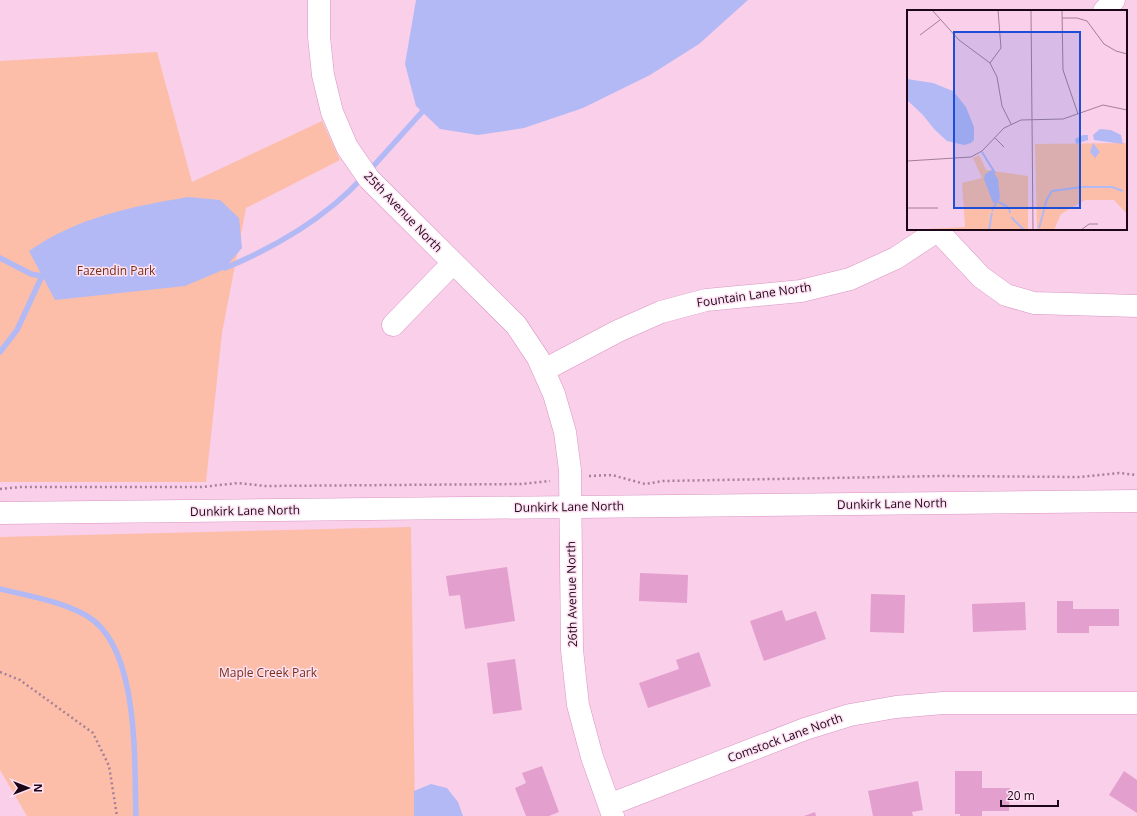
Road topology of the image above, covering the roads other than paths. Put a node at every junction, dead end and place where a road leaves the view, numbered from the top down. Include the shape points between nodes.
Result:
1 (319, 0) edge
2 (1114, 0) edge
3 (1105, 10) edge
4 (939, 230) edge
5 (453, 263) junction
6 (1137, 306) edge
7 (393, 325) dead end
8 (544, 370) junction
9 (1137, 501) edge
10 (570, 508) junction
11 (0, 513) edge
12 (1137, 703) edge
13 (611, 810) edge

1 - 5 street, 25th Avenue North via 323,74 332,112 347,147 369,179
2 - 3 street
4 - 6 street via 981,277 1006,294 1034,303
4 - 8 street, Fountain Lane North via 896,258 850,279 801,291 706,300 661,312 618,330
5 - 7 street
5 - 8 street, 25th Avenue North via 516,325
8 - 10 street, 26th Avenue North via 565,432 570,470
9 - 10 street, Dunkirk Lane North
10 - 11 street, Dunkirk Lane North
10 - 13 street, 26th Avenue North via 572,650 578,705 592,757
12 - 13 street, Comstock Lane North via 943,703 896,707 850,715 805,729

